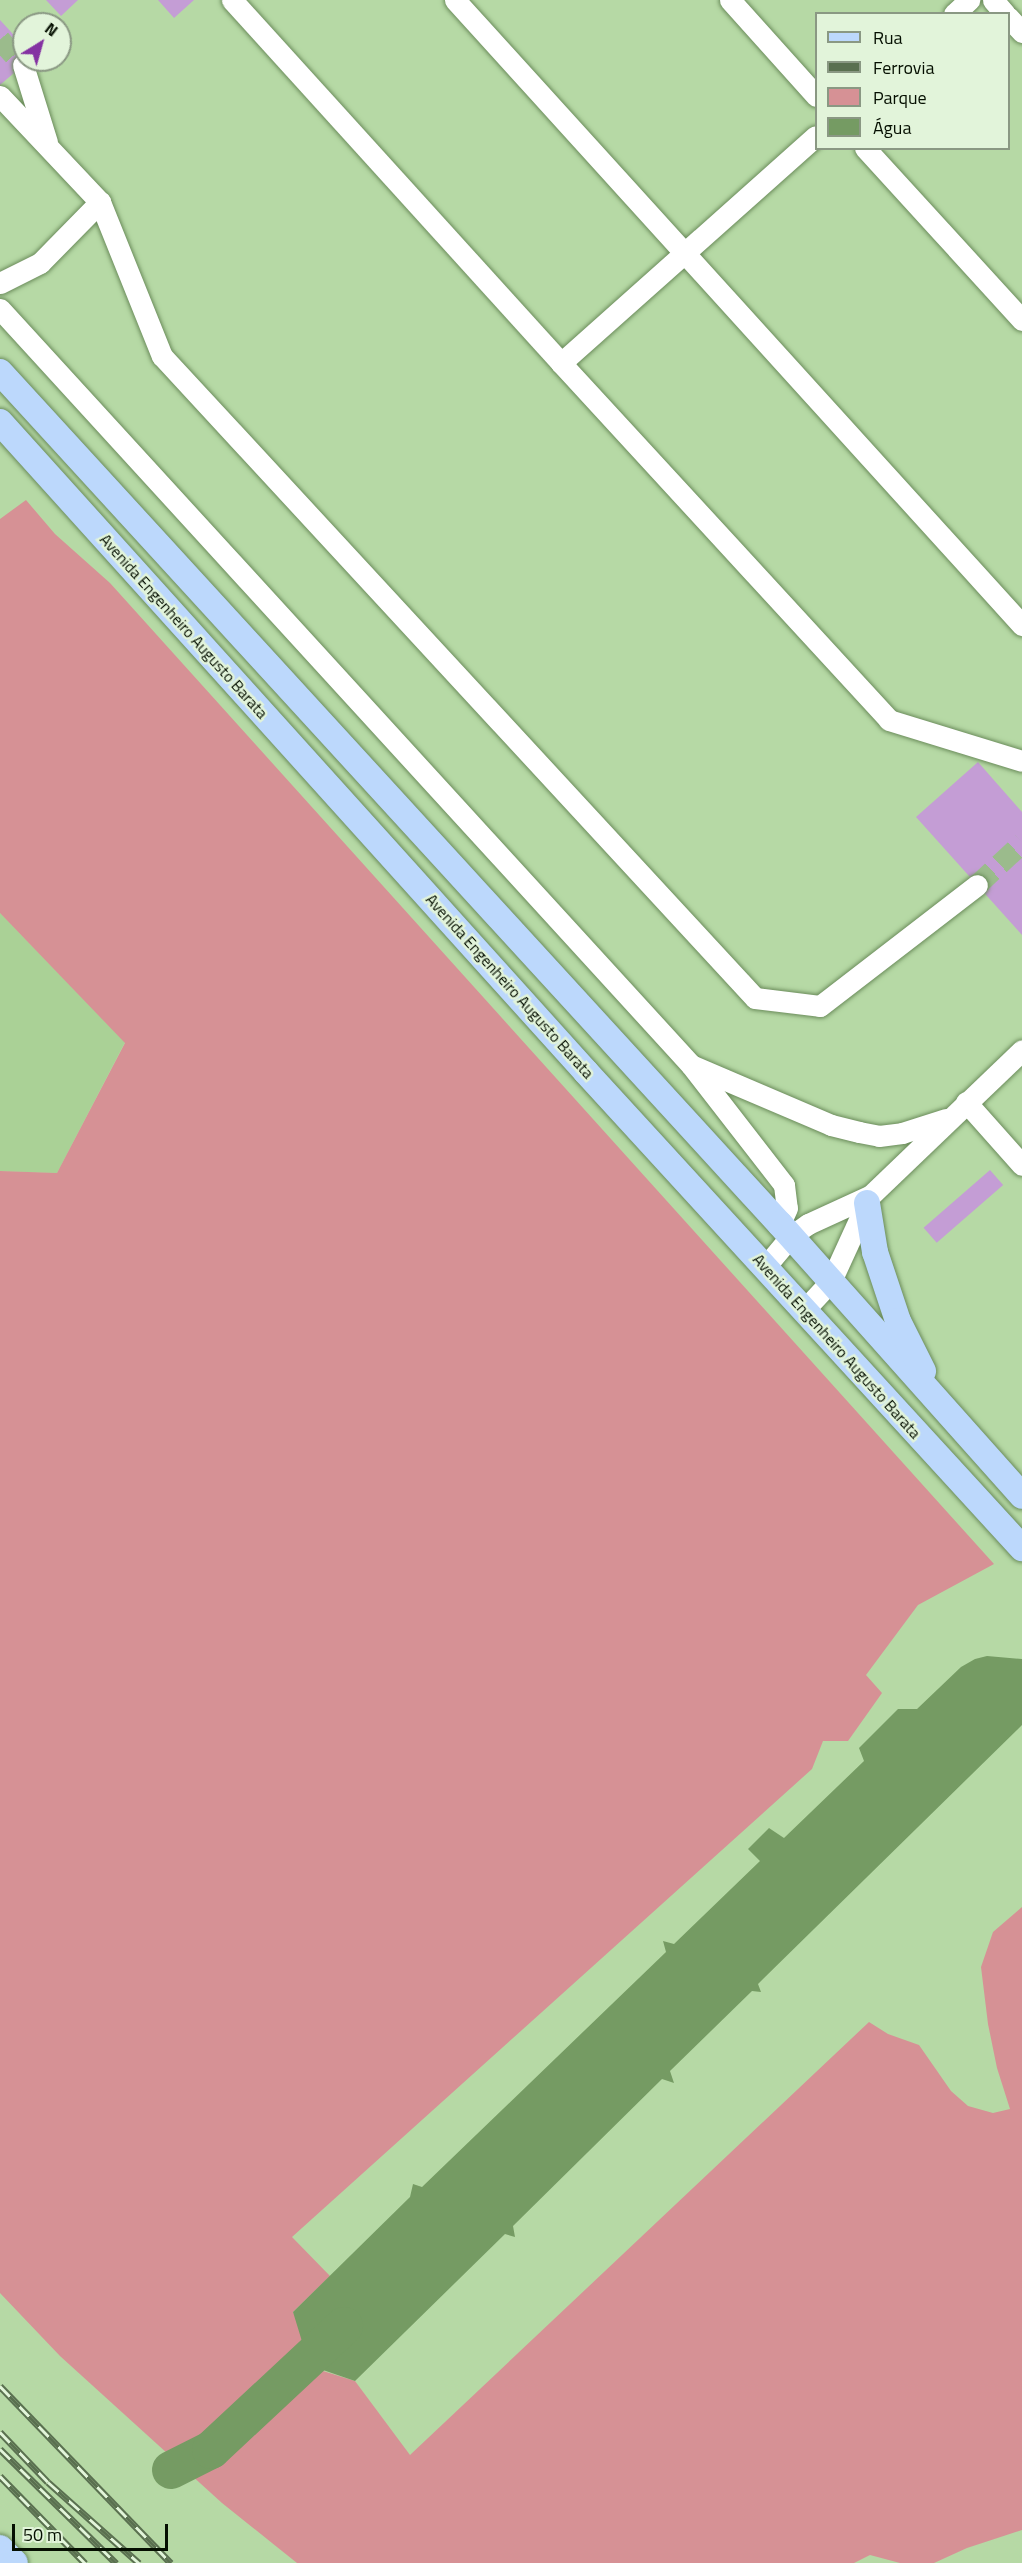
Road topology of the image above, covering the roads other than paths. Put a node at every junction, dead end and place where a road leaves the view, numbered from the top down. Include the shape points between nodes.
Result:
1 (232, 0) edge
2 (455, 0) edge
3 (730, 0) edge
4 (969, 0) edge
5 (993, 0) edge
6 (956, 12) edge
7 (1003, 12) edge
8 (1010, 19) edge
9 (1022, 32) edge
10 (25, 72) edge
11 (815, 95) edge
12 (0, 96) edge
13 (815, 137) edge
14 (49, 148) junction
15 (867, 150) edge
16 (100, 202) junction
17 (683, 254) junction
18 (0, 283) edge
19 (0, 309) edge
20 (1022, 320) edge
21 (561, 363) junction
22 (0, 372) edge
23 (0, 422) edge
24 (1022, 625) edge
25 (1022, 761) edge
26 (976, 885) tunnel mouth
27 (1022, 1050) edge
28 (691, 1065) junction
29 (966, 1102) junction
30 (950, 1118) junction
31 (1022, 1165) edge
32 (869, 1199) junction
33 (786, 1230) junction
34 (765, 1267) junction
35 (831, 1281) junction
36 (804, 1310) junction
37 (939, 1403) junction
38 (1022, 1496) edge
39 (1022, 1548) edge
40 (0, 2548) edge
41 (15, 2563) edge

1 - 21 lane
2 - 17 lane
3 - 11 lane
4 - 6 lane
5 - 7 lane
8 - 9 lane
10 - 14 lane
12 - 14 lane
13 - 17 lane
14 - 16 lane
15 - 20 lane
16 - 18 lane via 40,263
16 - 26 lane via 162,356 754,998 820,1006
17 - 21 lane
17 - 24 lane
19 - 28 lane
21 - 25 lane via 889,720
22 - 33 main road
23 - 34 main road, Avenida Engenheiro Augusto Barata
27 - 29 lane
28 - 30 lane via 831,1125 879,1137
28 - 33 lane via 784,1185 788,1199
29 - 30 lane
29 - 31 lane
30 - 32 lane
32 - 33 lane
32 - 35 lane
32 - 37 main road via 875,1252 898,1322
33 - 34 lane
33 - 35 main road
34 - 36 main road, Avenida Engenheiro Augusto Barata
35 - 36 lane
35 - 37 main road
36 - 39 main road, Avenida Engenheiro Augusto Barata
37 - 38 main road
40 - 41 main road

